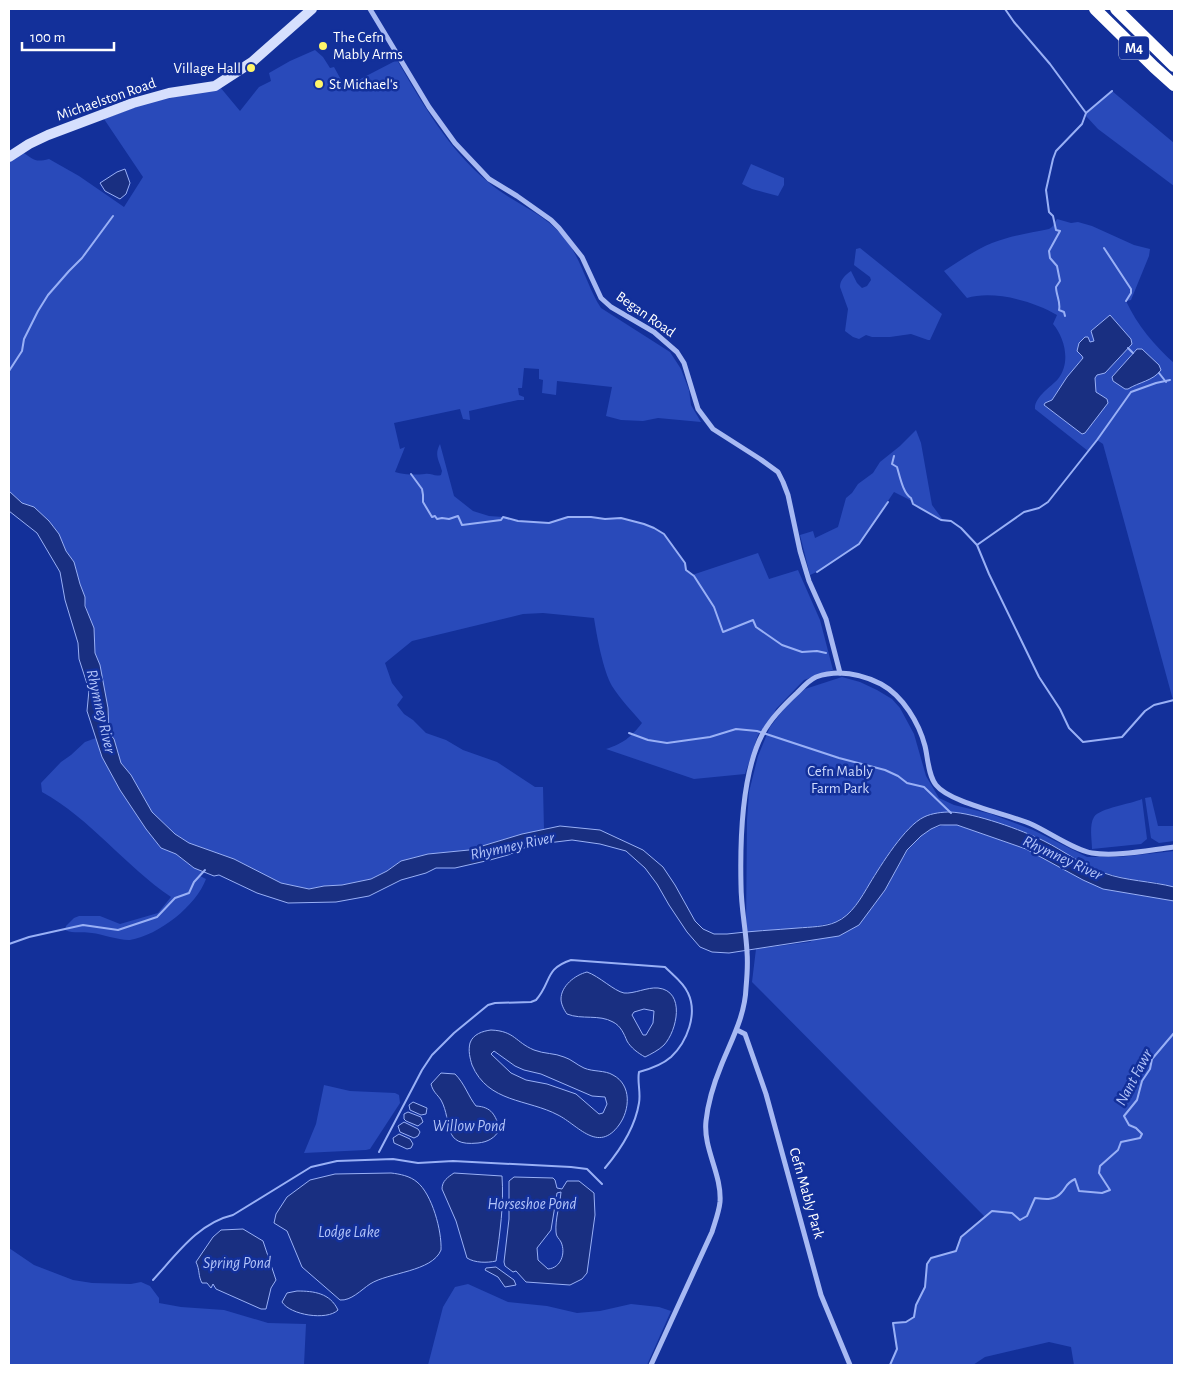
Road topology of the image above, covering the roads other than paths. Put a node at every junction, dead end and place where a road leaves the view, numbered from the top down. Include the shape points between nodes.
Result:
1 (312, 9) edge
2 (370, 9) edge
3 (1095, 9) edge
4 (1116, 9) edge
5 (1174, 66) edge
6 (1174, 85) edge
7 (9, 157) edge
8 (840, 673) junction
9 (1174, 847) edge
10 (737, 1030) junction
11 (651, 1365) edge
12 (850, 1365) edge

1 - 7 street, Michaelston Road via 252,62 215,86 133,103 48,135
2 - 8 street, Began Road via 455,144 489,179 552,220 582,257 602,298 611,307 654,332 677,352 684,363 698,409 713,429 778,472 788,495 800,551 826,619
3 - 6 highway, M4
4 - 5 highway, M4
8 - 9 street via 858,674 873,680 899,698 918,727 934,783 955,798 1028,823 1090,853
8 - 10 street via 814,678 778,712 763,733 753,762 742,832 741,884 748,954 746,992
10 - 11 street via 720,1067 706,1122 705,1135 718,1181 718,1214
10 - 12 street, Cefn Mably Park via 745,1034 766,1094 821,1295

